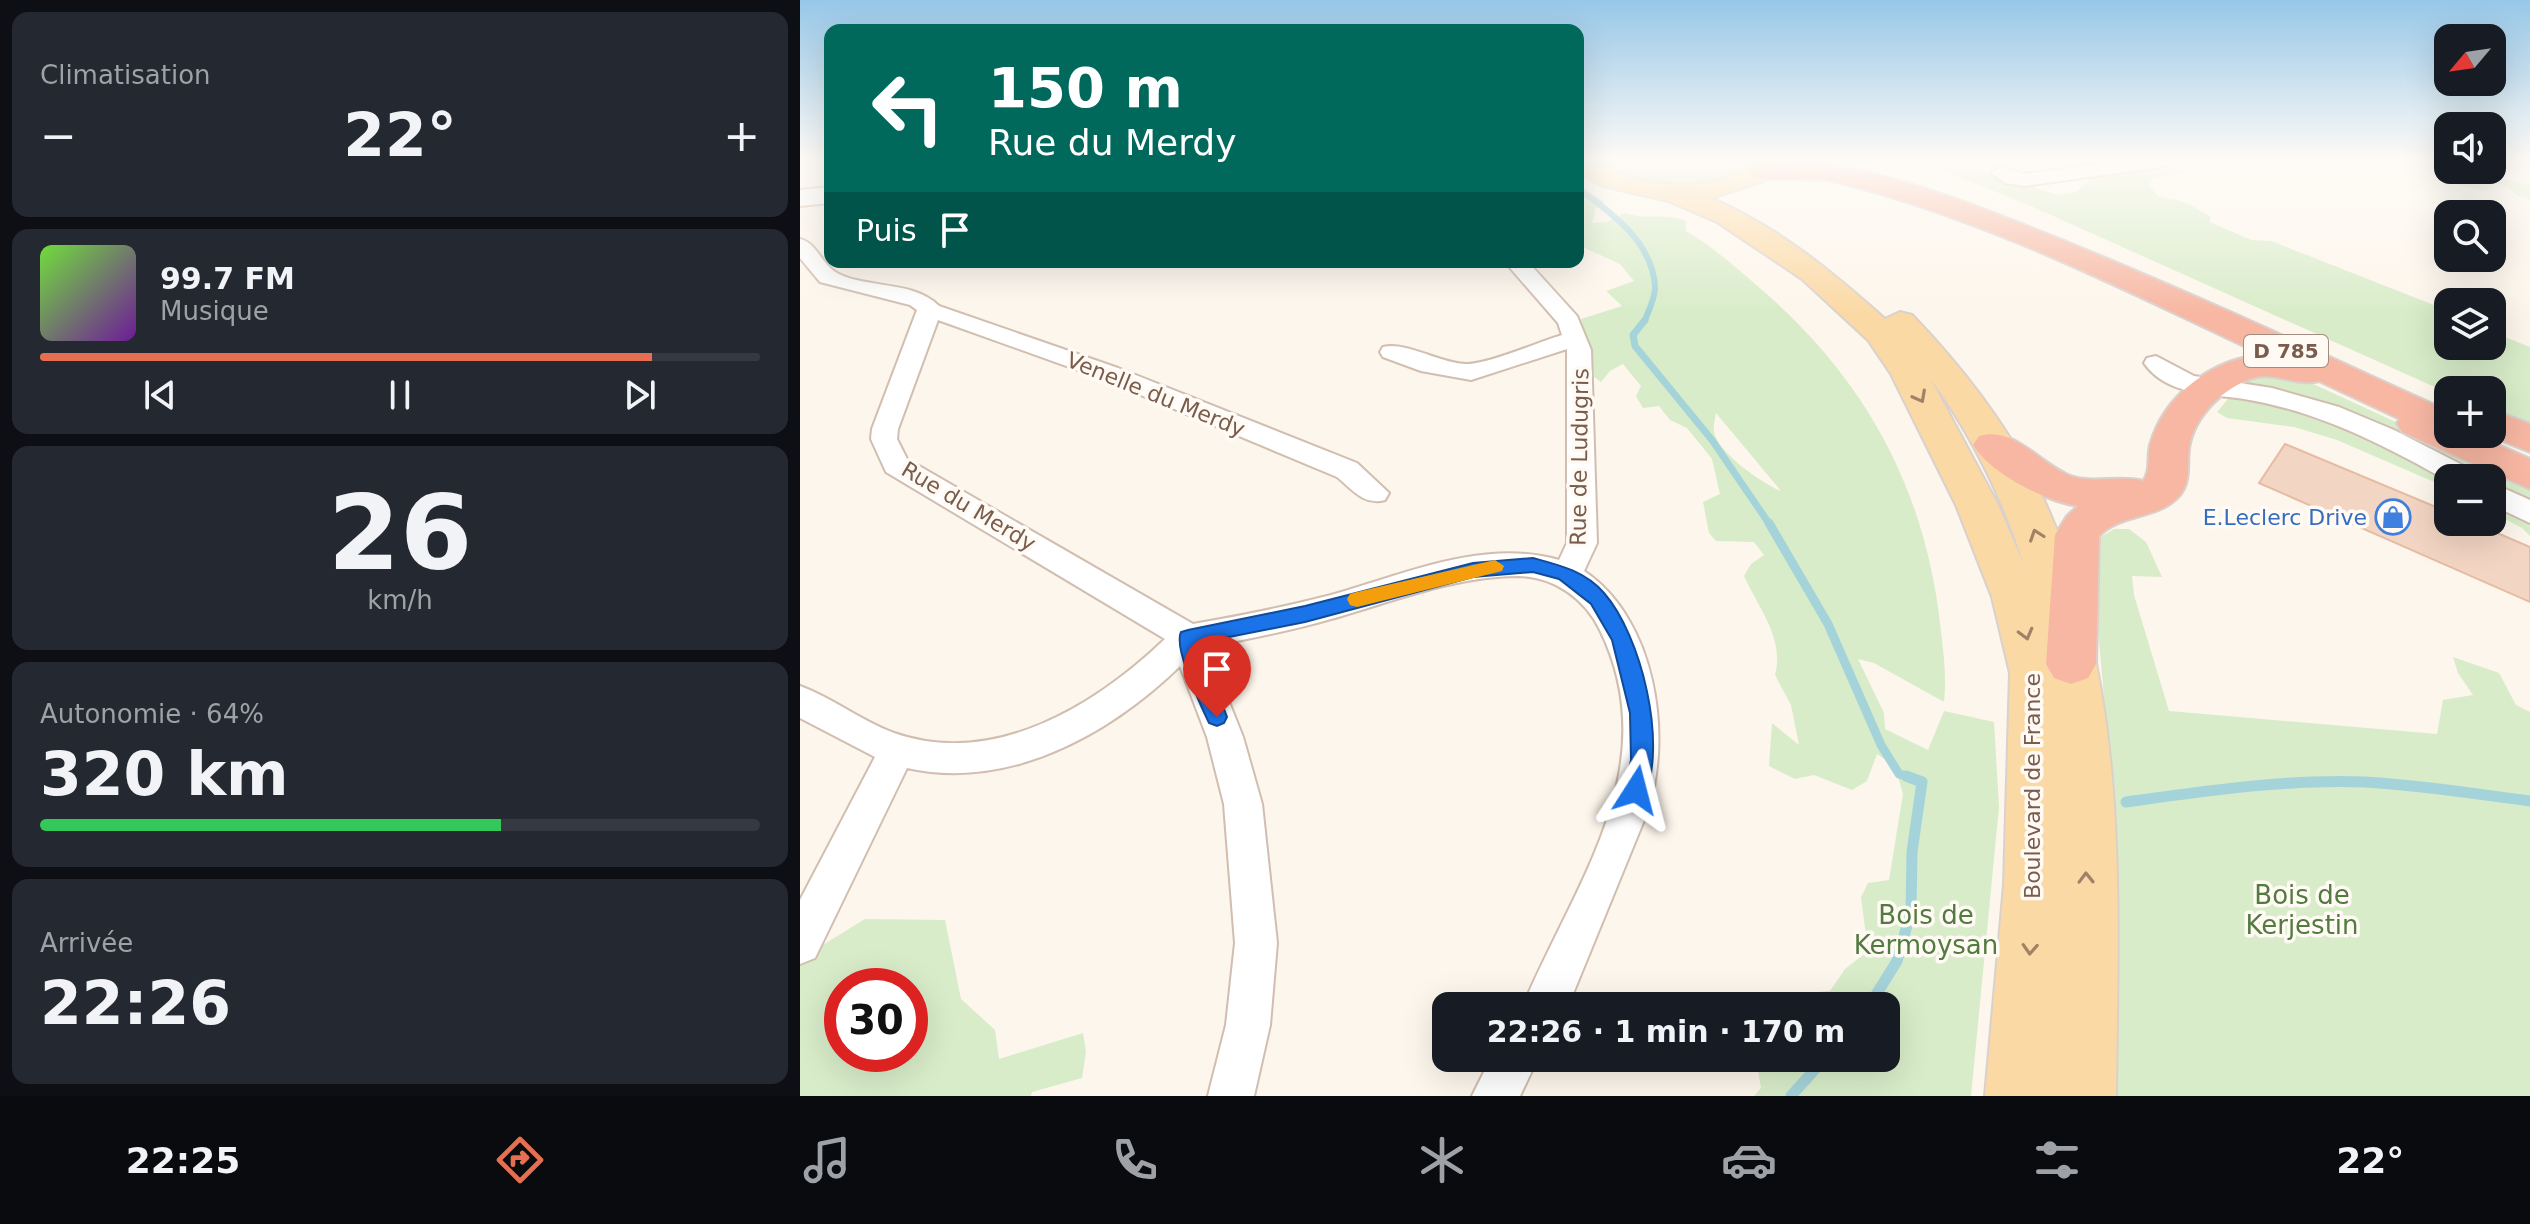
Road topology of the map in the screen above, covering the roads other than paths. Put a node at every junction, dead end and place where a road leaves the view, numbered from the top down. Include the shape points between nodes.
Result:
1 (1716, 211) edge
2 (1751, 211) edge
3 (1965, 211) edge
4 (2007, 211) edge
5 (2021, 211) edge
6 (800, 245) edge
7 (1522, 268) edge
8 (2124, 277) junction
9 (812, 278) edge
10 (2184, 283) junction
11 (929, 312) junction
12 (1576, 338) junction
13 (1392, 352) dead end
14 (2156, 363) dead end
15 (2218, 382) junction
16 (2434, 396) edge
17 (2434, 420) edge
18 (2506, 428) edge
19 (2530, 439) edge
20 (1993, 445) junction
21 (2497, 448) edge
22 (2530, 463) edge
23 (2439, 464) edge
24 (2530, 475) edge
25 (2158, 491) junction
26 (1375, 493) dead end
27 (2506, 500) edge
28 (2530, 513) edge
29 (1565, 574) junction
30 (1188, 638) junction
31 (2071, 664) junction
32 (800, 701) edge
33 (898, 750) junction
34 (800, 943) edge
35 (1551, 992) edge
36 (1508, 1072) edge
37 (1231, 1096) edge
38 (1495, 1096) edge
39 (2019, 1096) edge
40 (2082, 1096) edge

1 -> 39 main road, Boulevard de France via 1774,244 1881,333 1942,435 2015,597 2035,673 2033,885
2 - 20 main road, Boulevard de France via 1846,274 1911,333
3 - 8 highway, D 785
4 - 10 highway, D 785
5 - 10 highway, D 785
6 - 9 street
7 - 12 street, Rue de Ludugris via 1558,306
8 - 15 highway via 2224,344 2230,353
8 - 17 highway, D 785
9 - 11 street via 918,300
10 - 16 highway, D 785
11 - 26 street, Venelle du Merdy via 1109,373 1347,470
11 - 30 street, Rue du Merdy via 885,429 896,465
12 - 13 street via 1471,372 1442,369
12 - 29 street, Rue de Ludugris via 1582,370 1582,543
14 - 15 street via 2182,382
15 - 23 street via 2344,416
15 - 24 highway via 2258,366 2286,367
15 - 25 highway via 2189,408 2176,430 2167,483
18 - 19 highway
20 - 25 highway via 2065,492
31 -> 20 main road, Boulevard de France via 2028,513
21 - 22 highway
25 - 31 highway via 2099,512 2077,535
27 - 28 street
29 - 30 street via 1533,565 1473,570
29 - 35 street via 1598,599 1622,639 1641,713 1642,760 1618,840
30 - 33 street via 1123,698 1056,737 978,756
30 - 37 street via 1235,772 1251,873 1255,973
40 -> 31 main road, Boulevard de France via 2086,879
32 - 33 street
33 - 34 street
36 - 38 street

